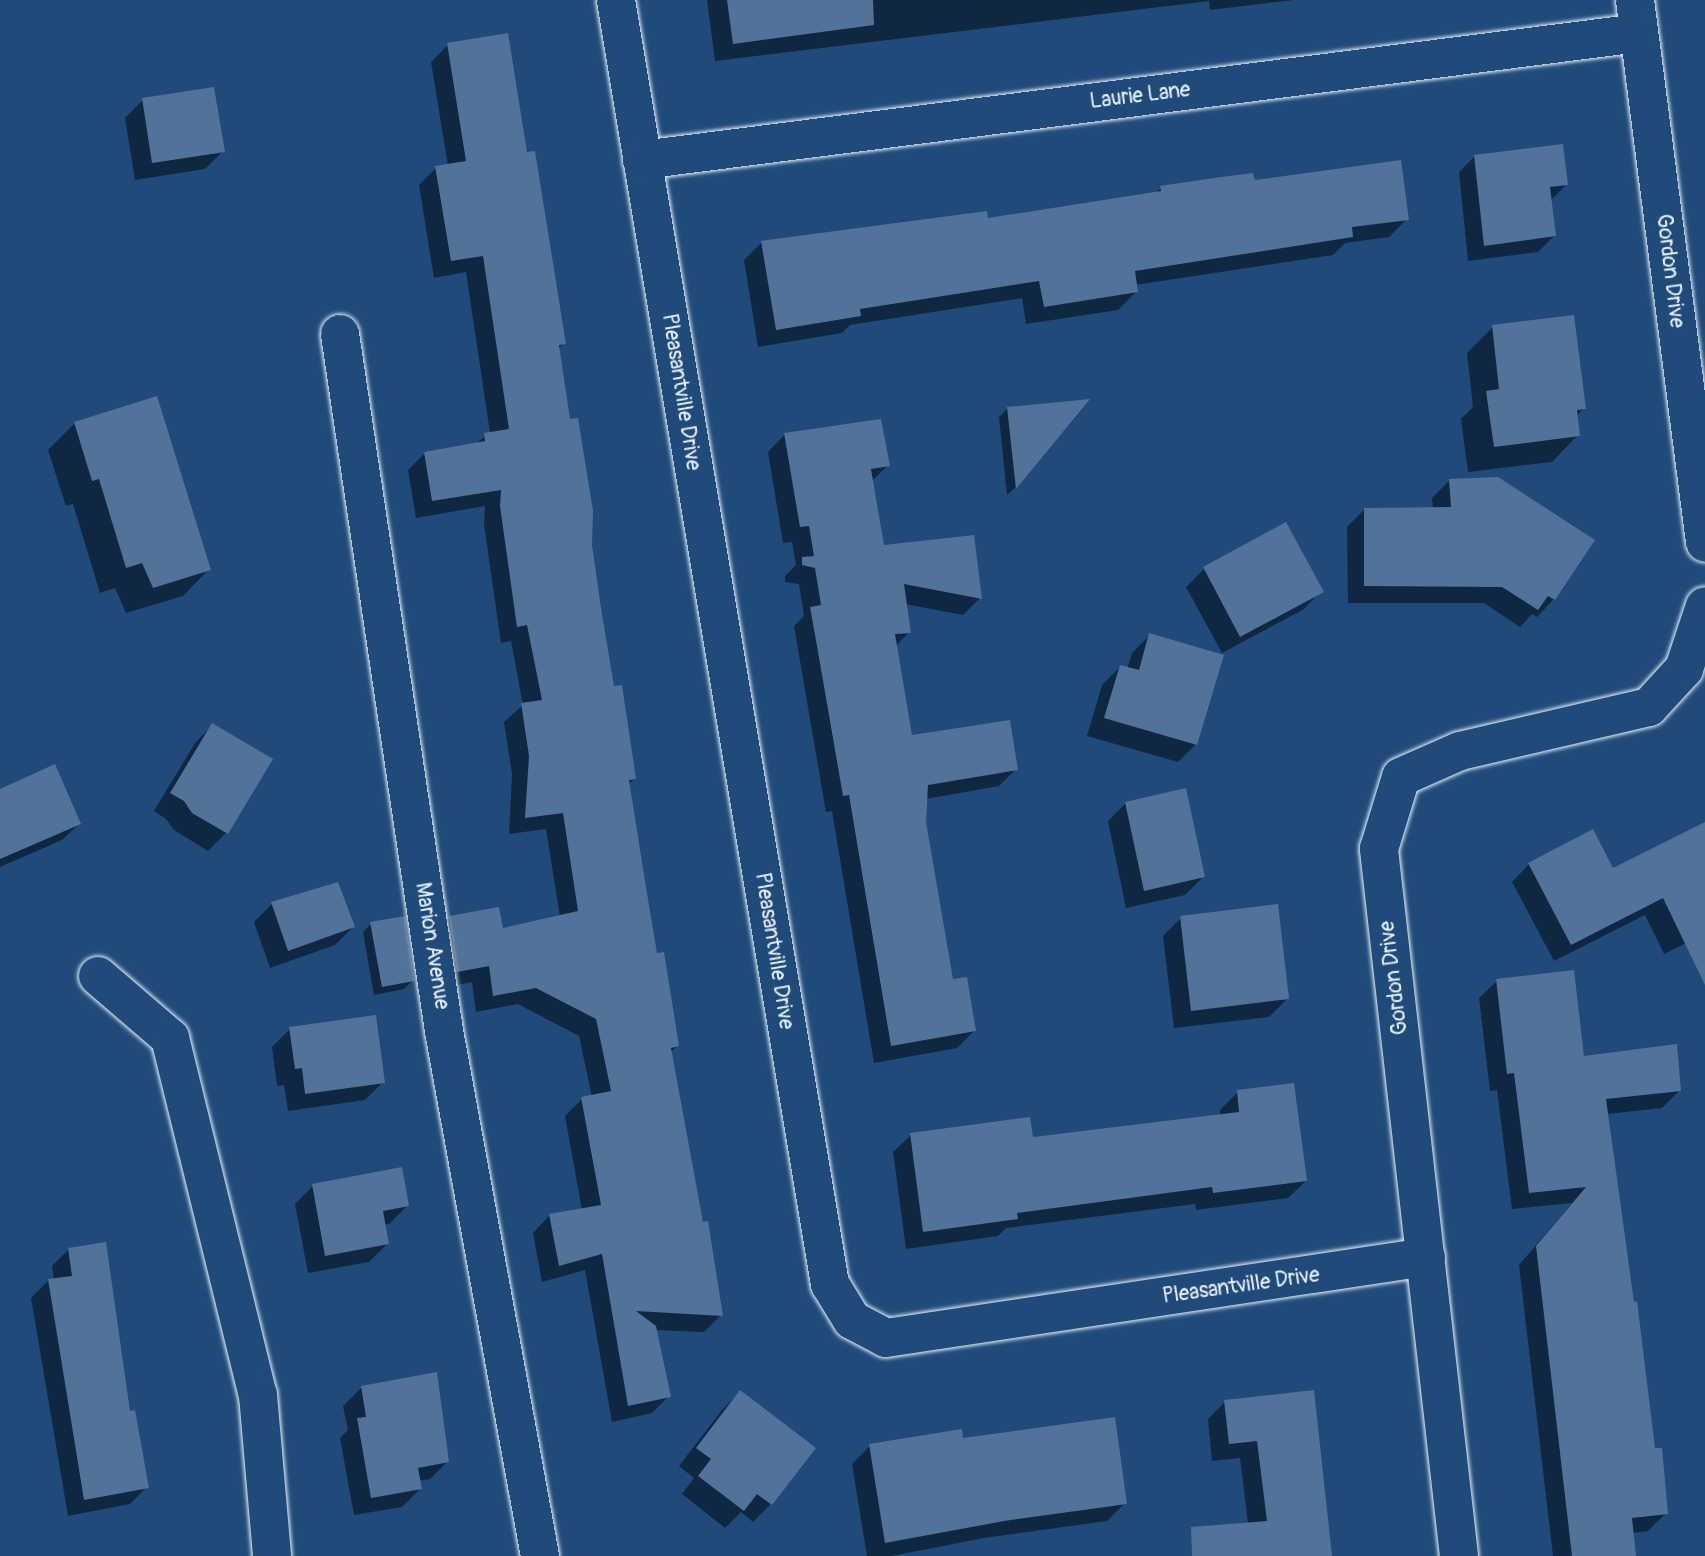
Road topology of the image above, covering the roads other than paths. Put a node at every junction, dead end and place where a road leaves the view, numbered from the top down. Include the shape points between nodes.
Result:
1 (616, 0) edge
2 (1637, 16) edge
3 (642, 160) junction
4 (340, 334) dead end
5 (1705, 542) edge
6 (1705, 606) edge
7 (98, 976) dead end
8 (1426, 1257) junction
9 (272, 1556) edge
10 (540, 1556) edge
11 (1459, 1556) edge

1 - 3 street, Pleasantville Drive
2 - 3 street, Laurie Lane
2 - 5 street, Gordon Drive
3 - 8 street, Pleasantville Drive via 830,1284 852,1320 886,1338
4 - 10 street, Marion Avenue via 444,1031
6 - 8 street, Gordon Drive via 1684,669 1649,707 1460,751 1401,777 1379,849
7 - 9 street via 170,1038 258,1395
8 - 11 street, Gordon Drive

